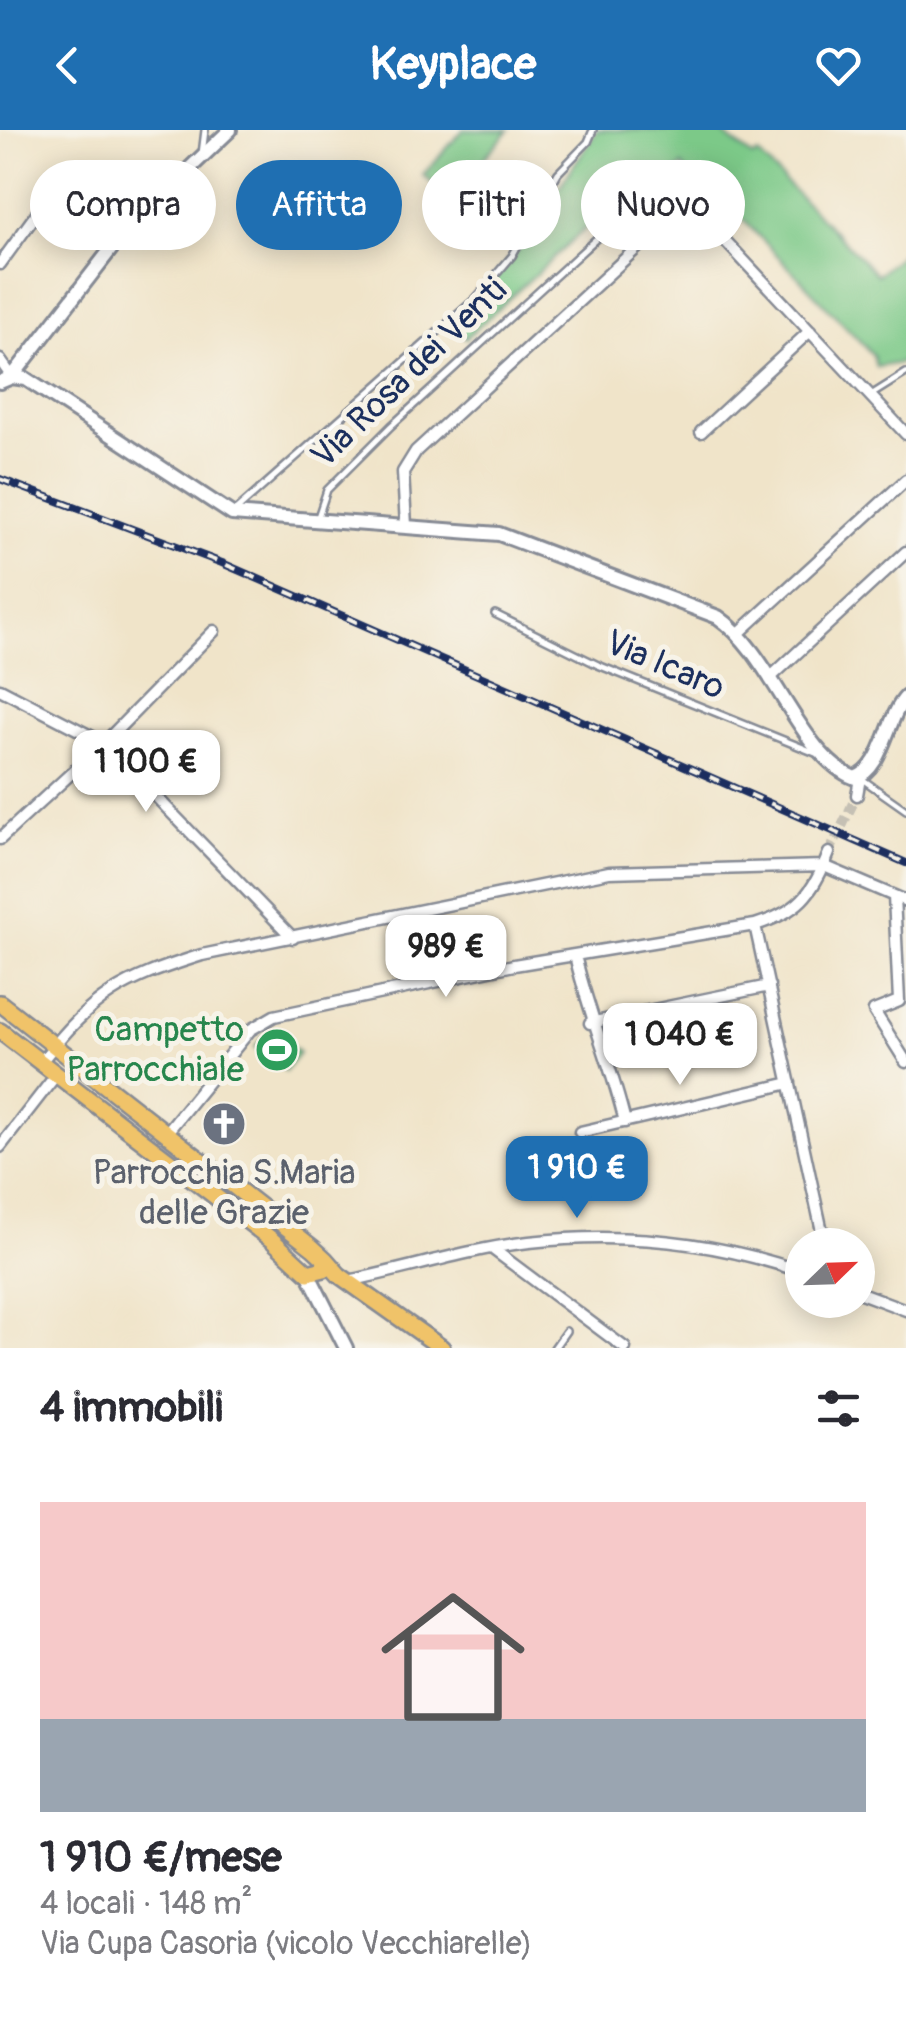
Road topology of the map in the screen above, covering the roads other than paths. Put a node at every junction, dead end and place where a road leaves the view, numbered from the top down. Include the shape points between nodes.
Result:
1 (205, 130) edge
2 (230, 130) edge
3 (592, 130) edge
4 (201, 157) junction
5 (30, 223) edge
6 (584, 250) edge
7 (0, 264) edge
8 (810, 332) junction
9 (0, 360) edge
10 (906, 373) edge
11 (6, 379) edge
12 (870, 395) junction
13 (700, 432) dead end
14 (906, 434) edge
15 (906, 480) edge
16 (232, 514) junction
17 (318, 520) junction
18 (406, 526) junction
19 (906, 552) edge
20 (495, 614) dead end
21 (214, 631) dead end
22 (740, 632) junction
23 (771, 677) junction
24 (0, 689) edge
25 (906, 697) edge
26 (104, 743) junction
27 (818, 754) junction
28 (860, 778) junction
29 (857, 795) tunnel mouth
30 (906, 810) edge
31 (0, 839) edge
32 (829, 853) tunnel mouth
33 (824, 866) junction
34 (894, 896) junction
35 (906, 901) edge
36 (756, 924) junction
37 (901, 926) edge
38 (293, 938) junction
39 (575, 955) junction
40 (769, 986) junction
41 (902, 996) edge
42 (0, 1004) edge
43 (0, 1015) edge
44 (23, 1022) junction
45 (590, 1023) junction
46 (3, 1031) edge
47 (54, 1046) junction
48 (41, 1062) junction
49 (906, 1062) edge
50 (56, 1075) junction
51 (790, 1084) junction
52 (624, 1122) junction
53 (167, 1132) junction
54 (580, 1132) dead end
55 (0, 1147) edge
56 (821, 1228) edge
57 (292, 1231) junction
58 (272, 1240) junction
59 (494, 1250) junction
60 (314, 1265) junction
61 (785, 1266) edge
62 (343, 1278) junction
63 (875, 1298) edge
64 (906, 1310) edge
65 (566, 1332) dead end
66 (346, 1348) edge
67 (442, 1348) edge
68 (554, 1348) edge
69 (625, 1348) edge

1 - 4 lane
2 - 4 street
3 - 16 lane via 558,173 512,256 476,298
4 - 11 street via 128,226
5 - 7 street
6 - 17 lane, Via Rosa dei Venti via 326,490
8 - 12 street
8 - 13 street
8 - 18 street via 688,201 416,451 404,472
9 - 11 street
10 - 12 lane
11 - 16 street, Via Rosa dei Venti via 26,379
12 - 14 street
15 - 22 street
16 - 17 street, Via Rosa dei Venti
17 - 18 street, Via Rosa dei Venti
18 - 22 street, Via Rosa dei Venti via 499,534 718,616
19 - 23 street
20 - 27 lane, Via Icaro via 615,672
21 - 26 street
22 - 23 street, Via Rosa dei Venti
23 - 27 street, Via Rosa dei Venti
24 - 26 street
25 - 28 street
26 - 31 street
26 - 38 street
27 - 28 street, Via Rosa dei Venti
28 - 29 street
28 - 30 lane
32 - 33 street
33 - 34 street
33 - 36 street via 803,903
33 - 38 street via 609,872
34 - 35 street
34 - 37 street
36 - 39 street
36 - 40 street
37 - 41 street
38 - 47 street via 202,955 121,984 93,1002
39 - 45 street
39 - 53 street via 274,1016 250,1030
40 - 45 street
40 - 51 street
41 - 49 street via 874,1011
42 - 44 main road
43 - 44 lane
44 - 47 main road
45 - 52 street via 613,1072
46 - 48 main road
47 - 48 street
47 - 53 main road
48 - 50 main road
50 - 55 street
50 - 58 main road
51 - 52 street
51 - 56 street
52 - 54 street
53 - 57 main road
57 - 58 main road via 287,1241
57 - 60 main road
58 - 60 main road
59 - 61 street via 528,1242 696,1244
59 - 62 street
59 - 69 street
60 - 62 main road
60 - 66 street via 319,1295
62 - 67 main road
63 - 64 street
65 - 68 lane

